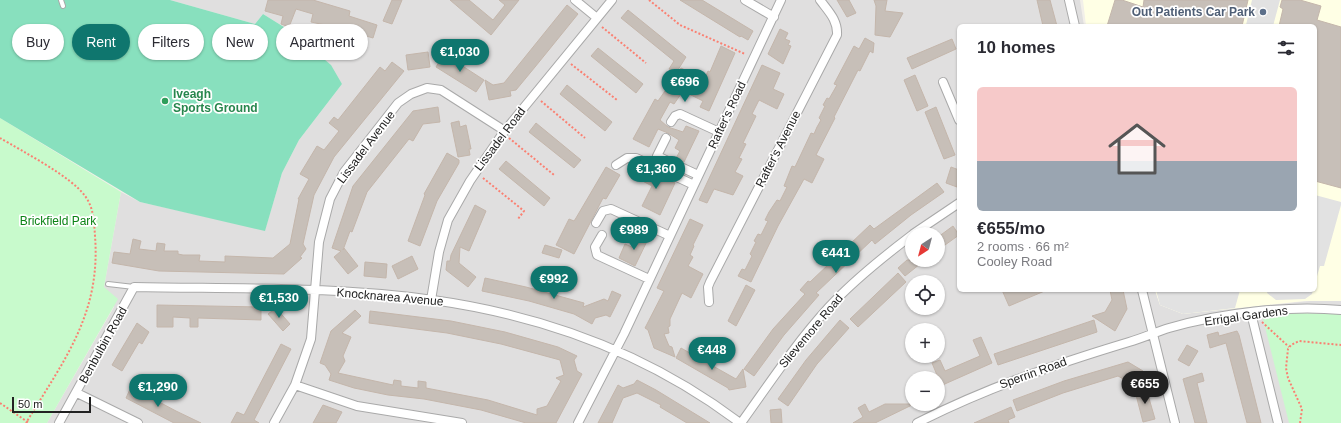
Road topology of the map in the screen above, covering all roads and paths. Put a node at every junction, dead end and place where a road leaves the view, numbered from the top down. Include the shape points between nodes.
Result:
1 (61, 0) edge
2 (575, 0) edge
3 (612, 0) edge
4 (649, 0) edge
5 (745, 0) edge
6 (781, 0) edge
7 (820, 0) edge
8 (1069, 0) edge
9 (63, 6) dead end
10 (774, 17) junction
11 (596, 19) junction
12 (1075, 24) edge
13 (564, 58) junction
14 (754, 58) junction
15 (646, 63) dead end
16 (943, 82) dead end
17 (534, 96) junction
18 (617, 100) dead end
19 (957, 115) edge
20 (671, 122) dead end
21 (504, 132) junction
22 (719, 132) junction
23 (0, 138) edge
24 (585, 138) dead end
25 (666, 138) dead end
26 (616, 165) dead end
27 (476, 172) junction
28 (554, 175) dead end
29 (698, 175) junction
30 (694, 185) junction
31 (957, 204) edge
32 (518, 219) dead end
33 (596, 223) dead end
34 (923, 227) edge
35 (602, 235) dead end
36 (670, 236) junction
37 (905, 240) edge
38 (649, 279) junction
39 (108, 284) dead end
40 (134, 288) junction
41 (316, 291) junction
42 (1142, 292) edge
43 (431, 300) junction
44 (709, 302) dead end
45 (1341, 310) edge
46 (1251, 313) junction
47 (1153, 334) junction
48 (1341, 345) edge
49 (1289, 347) junction
50 (616, 349) junction
51 (295, 384) junction
52 (76, 393) junction
53 (0, 404) edge
54 (452, 422) edge
55 (27, 423) edge
56 (58, 423) edge
57 (138, 423) edge
58 (274, 423) edge
59 (462, 423) edge
60 (578, 423) edge
61 (740, 423) edge
62 (917, 423) edge
63 (1175, 423) edge
64 (1278, 423) edge
65 (1300, 423) edge

1 - 9 lane
2 - 11 street
3 - 11 street, Lissadel Road
4 - 14 path via 680,25
5 - 10 street
6 - 10 street, Rafter's Road
7 - 44 street, Rafter's Avenue via 836,21 837,34 710,282
8 - 12 street
10 - 14 street, Rafter's Road
11 - 13 street, Lissadel Road
11 - 15 path
13 - 17 street, Lissadel Road
13 - 18 path
14 - 22 street, Rafter's Road
16 - 19 street
17 - 21 street, Lissadel Road
17 - 24 path
20 - 22 street via 680,114
21 - 27 street, Lissadel Road
21 - 28 path
21 - 41 street, Lissadel Avenue via 441,90 427,88 406,97 344,172 336,186 319,242
22 - 29 street, Rafter's Road
23 - 55 path via 69,181 85,196 93,212 96,258 86,317 69,353
25 - 29 street via 657,156
26 - 30 street via 627,158 636,158
27 - 32 path via 524,211
27 - 43 street, Lissadel Road via 448,220 439,252
29 - 30 street, Rafter's Road
30 - 36 street, Rafter's Road
31 - 34 street, Slievemore Road
33 - 36 street via 604,211 611,209
35 - 38 street via 595,247 597,255
36 - 38 street, Rafter's Road
37 - 61 street, Slievemore Road via 876,262 829,306
38 - 50 street, Rafter's Road
39 - 40 lane
40 - 41 street, Knocknarea Avenue
40 - 52 street, Benbulbin Road
41 - 43 street, Knocknarea Avenue
41 - 51 street, Lissadel Avenue via 311,339
42 - 47 street
43 - 50 street, Knocknarea Avenue via 526,319
45 - 46 street, Errigal Gardens via 1305,309
46 - 47 street, Errigal Gardens via 1169,328
46 - 49 path
46 - 64 street
47 - 62 street, Sperrin Road via 1012,380
47 - 63 street
48 - 49 path via 1299,341
49 - 65 path via 1286,368 1302,409
50 - 60 street, Rafter's Road
50 - 61 street, Knocknarea Avenue via 691,388
51 - 54 street via 357,406
51 - 58 street, Lissadel Avenue
52 - 56 street, Benbulbin Road
52 - 57 street
53 - 55 path
54 - 59 street

